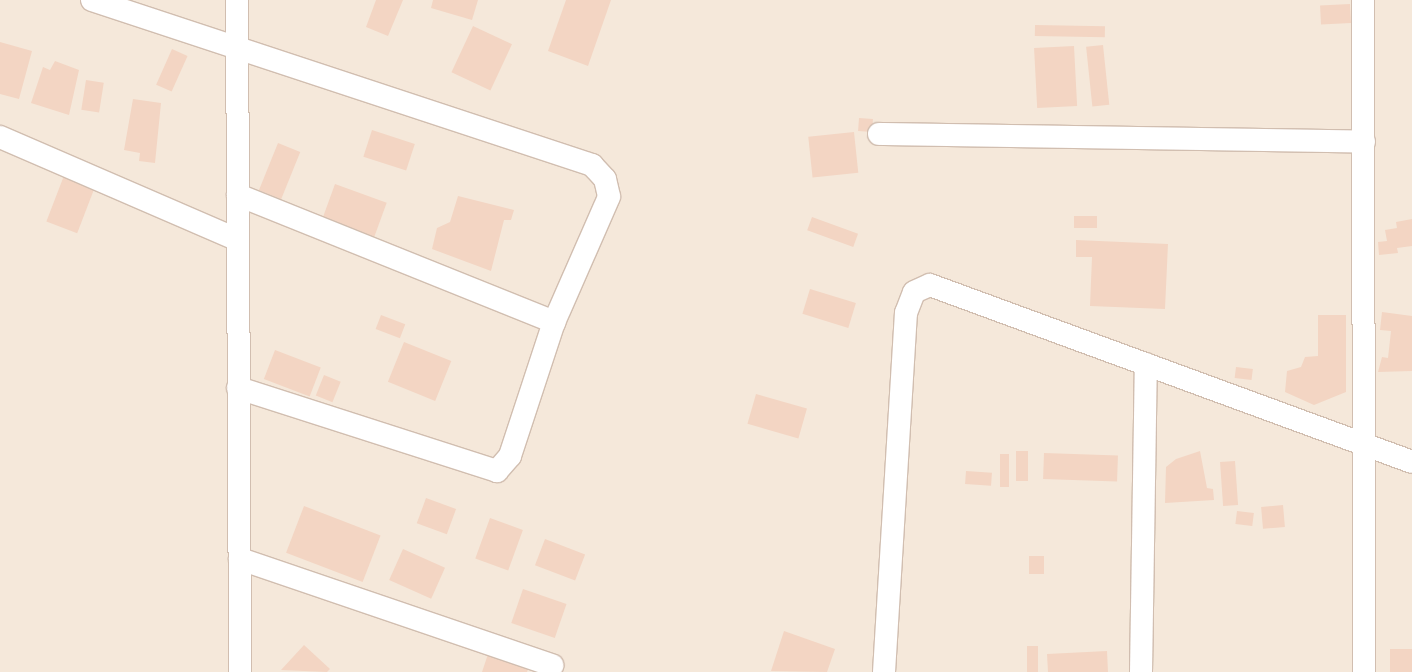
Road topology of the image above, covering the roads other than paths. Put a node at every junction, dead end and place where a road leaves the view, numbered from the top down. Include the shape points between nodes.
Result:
1 (92, 0) edge
2 (237, 0) edge
3 (1363, 0) edge
4 (237, 46) junction
5 (879, 134) dead end
6 (0, 137) edge
7 (1364, 142) junction
8 (238, 195) junction
9 (236, 239) junction
10 (554, 322) junction
11 (1146, 364) junction
12 (238, 388) junction
13 (1364, 444) junction
14 (1412, 462) edge
15 (240, 559) junction
16 (552, 665) dead end
17 (240, 672) edge
18 (884, 672) edge
19 (1141, 672) edge
20 (1364, 672) edge

1 - 4 street
2 - 4 street
3 - 7 street
4 - 8 street
4 - 10 street via 592,165 605,179 608,197
5 - 7 street
6 - 9 street
7 - 13 street
8 - 9 street
8 - 10 street
9 - 12 street
10 - 12 street via 510,456 496,471
11 - 13 street
11 - 18 street via 930,285 914,292 906,313
11 - 19 street
12 - 15 street
13 - 14 street
13 - 20 street
15 - 16 street
15 - 17 street

